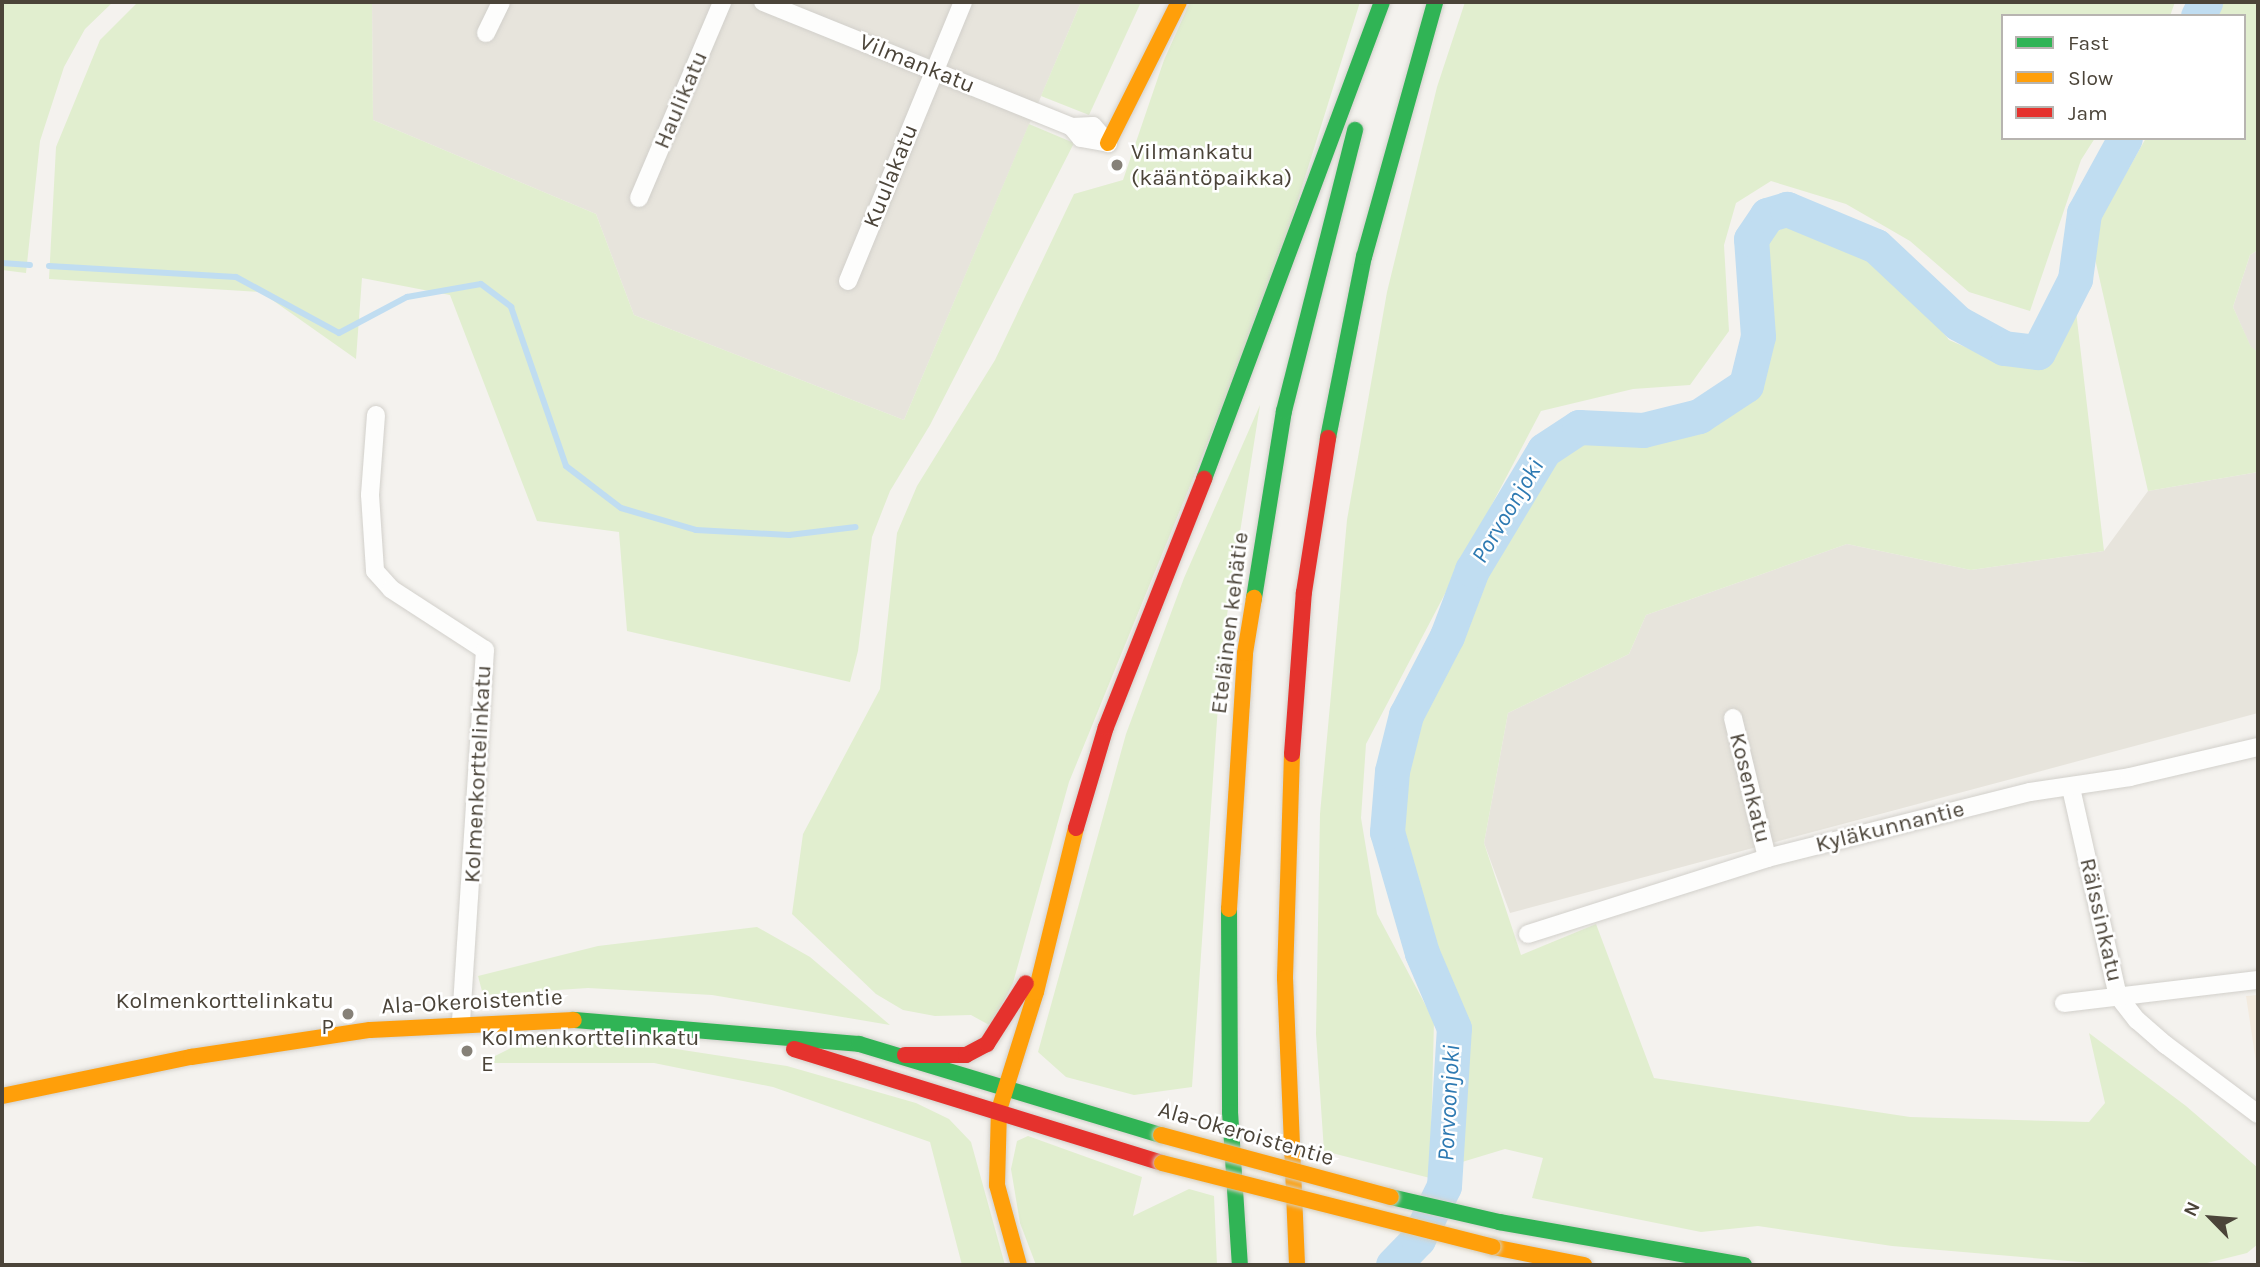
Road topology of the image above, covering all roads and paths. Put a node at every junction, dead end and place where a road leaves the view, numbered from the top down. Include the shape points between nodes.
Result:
1 (501, 2) edge
2 (722, 2) edge
3 (763, 2) edge
4 (963, 2) edge
5 (1179, 2) edge
6 (1382, 2) edge
7 (1394, 2) edge
8 (1435, 2) edge
9 (486, 33) dead end
10 (934, 71) junction
11 (1108, 143) joint
12 (639, 198) dead end
13 (848, 281) dead end
14 (376, 415) dead end
15 (1733, 718) dead end
16 (1293, 737) junction
17 (2258, 747) edge
18 (2071, 788) junction
19 (1767, 858) junction
20 (1528, 934) dead end
21 (1042, 950) junction
22 (2258, 980) edge
23 (2118, 996) junction
24 (2064, 1003) dead end
25 (461, 1022) junction
26 (741, 1031) junction
27 (905, 1055) junction
28 (1004, 1086) junction
29 (2, 1096) edge
30 (999, 1110) junction
31 (2258, 1114) edge
32 (1314, 1248) dead end
33 (1297, 1261) edge
34 (1724, 1264) edge
35 (1019, 1265) edge
36 (1240, 1265) edge
37 (1584, 1265) edge
38 (1744, 1265) edge

1 - 9 street
2 - 12 street, Haulikatu
3 - 10 street, Vilmankatu
4 - 10 street, Kuulakatu
5 - 11 main road
6 - 21 main road via 1256,349 1106,727
7 - 36 main road, Eteläinen kehätie via 1324,241 1284,411 1245,653 1228,929 1230,1112
8 - 16 main road via 1367,244 1330,423 1304,592
10 - 11 street, Vilmankatu via 1072,127 1093,126
10 - 13 street, Kuulakatu
14 - 25 street, Kolmenkorttelinkatu via 370,495 375,570 391,589 485,650
15 - 19 street, Kosenkatu
16 - 32 main road via 1303,1110
16 - 33 main road via 1285,978
17 - 18 street, Kyläkunnantie
18 - 19 street, Kyläkunnantie via 2030,792
18 - 23 street, Rälssinkatu
19 - 20 street, Kyläkunnantie
21 - 27 main road via 999,1032 987,1044 966,1055
21 - 28 main road via 1036,992 1016,1063
22 - 23 street
23 - 24 street
23 - 31 street, Rälssinkatu via 2156,1037
25 - 26 main road, Ala-Okeroistentie via 598,1019
25 - 29 main road, Ala-Okeroistentie via 370,1030 204,1055
26 - 27 main road, Ala-Okeroistentie via 859,1044
26 - 30 main road, Ala-Okeroistentie
27 - 28 main road, Ala-Okeroistentie
28 - 30 main road
28 - 34 main road, Ala-Okeroistentie, bridge via 1161,1135 1499,1222
30 - 35 main road via 997,1185 1002,1217
30 - 37 main road, Ala-Okeroistentie, bridge via 1162,1163 1493,1247
34 - 38 main road, Ala-Okeroistentie

